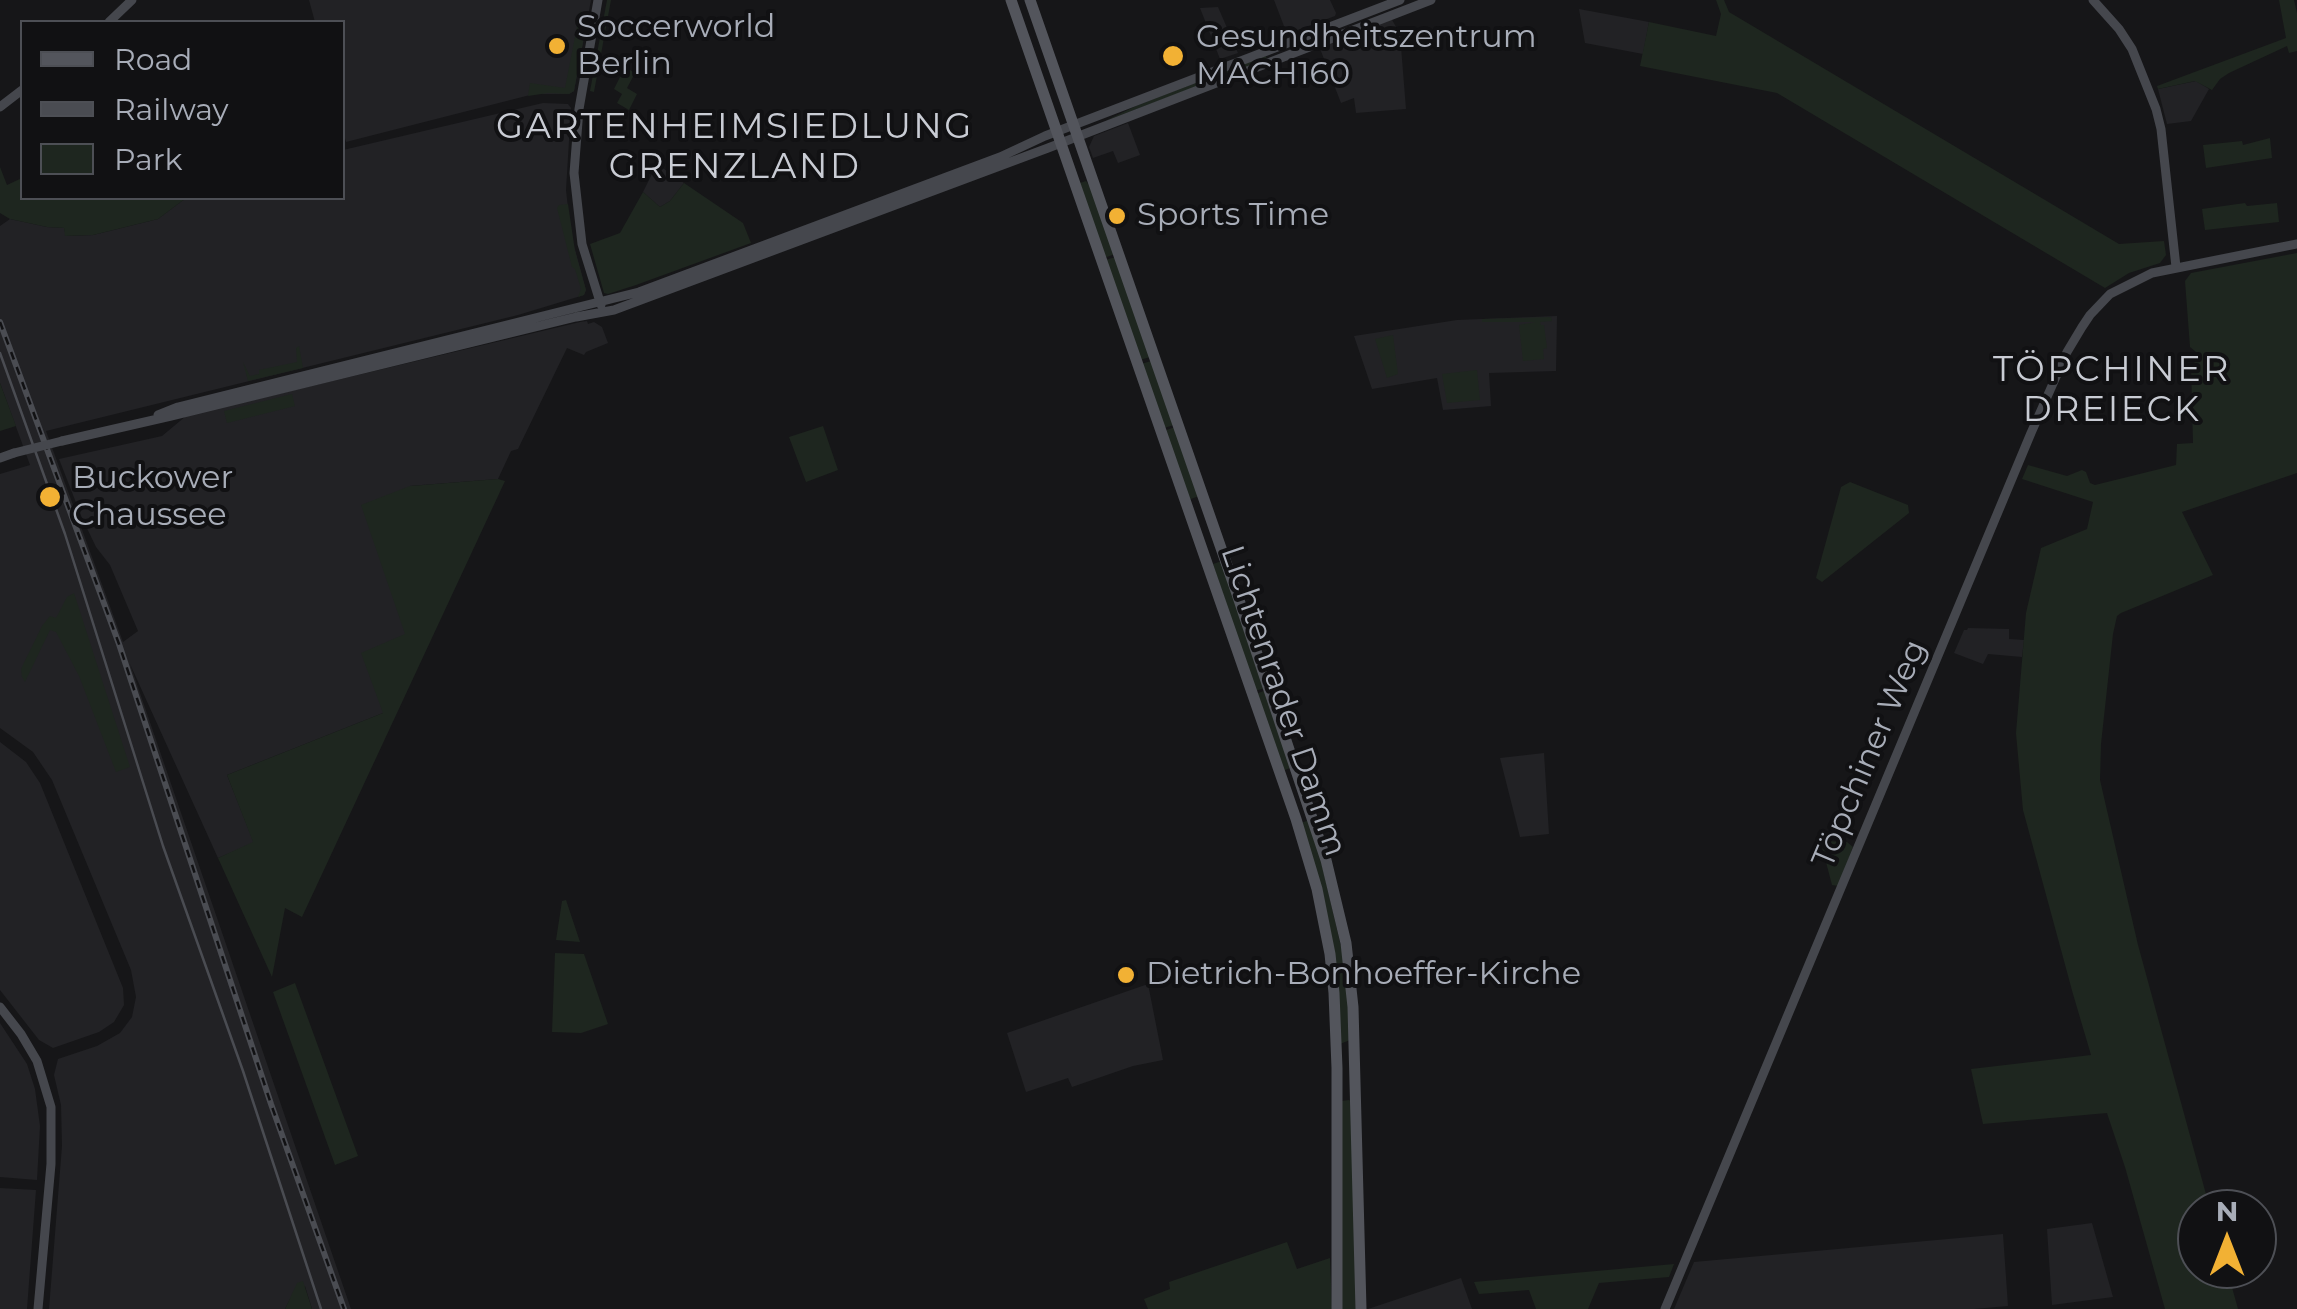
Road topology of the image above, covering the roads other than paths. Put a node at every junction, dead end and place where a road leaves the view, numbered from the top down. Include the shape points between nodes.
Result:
1 (132, 0) edge
2 (598, 0) edge
3 (1012, 0) edge
4 (1030, 0) edge
5 (1400, 0) edge
6 (1431, 0) edge
7 (2093, 0) edge
8 (111, 20) edge
9 (1060, 88) junction
10 (20, 92) edge
11 (1044, 94) junction
12 (0, 107) edge
13 (1075, 132) junction
14 (1060, 138) junction
15 (1090, 176) junction
16 (1074, 182) junction
17 (2297, 244) edge
18 (2176, 267) junction
19 (599, 302) junction
20 (603, 312) junction
21 (146, 420) junction
22 (0, 458) edge
23 (0, 1007) edge
24 (1337, 1097) junction
25 (1356, 1097) junction
26 (38, 1309) edge
27 (1337, 1309) edge
28 (1362, 1309) edge
29 (1665, 1309) edge

1 - 8 main road
2 - 19 main road via 574,174 582,244
3 - 11 main road, Lichtenrader Damm
4 - 9 main road, Lichtenrader Damm
5 - 13 main road
6 - 13 main road
7 - 18 main road via 2132,49 2156,109
9 - 11 main road
9 - 13 main road, Lichtenrader Damm
10 - 12 main road
11 - 14 main road, Lichtenrader Damm
13 - 14 main road
13 - 15 main road, Lichtenrader Damm
14 - 16 main road, Lichtenrader Damm
14 - 19 main road
14 - 20 main road
15 - 16 main road
15 - 25 main road, Lichtenrader Damm via 1326,860 1346,943
16 - 24 main road, Lichtenrader Damm via 1311,866 1332,974
17 - 18 main road, Töpchiner Weg
18 - 29 main road, Töpchiner Weg via 2110,294 2064,359
19 - 20 main road
19 - 21 main road via 178,406
20 - 21 main road
21 - 22 main road, bridge
23 - 26 main road via 35,1057 50,1108
24 - 25 main road
24 - 27 main road, Lichtenrader Damm
25 - 28 main road, Lichtenrader Damm

